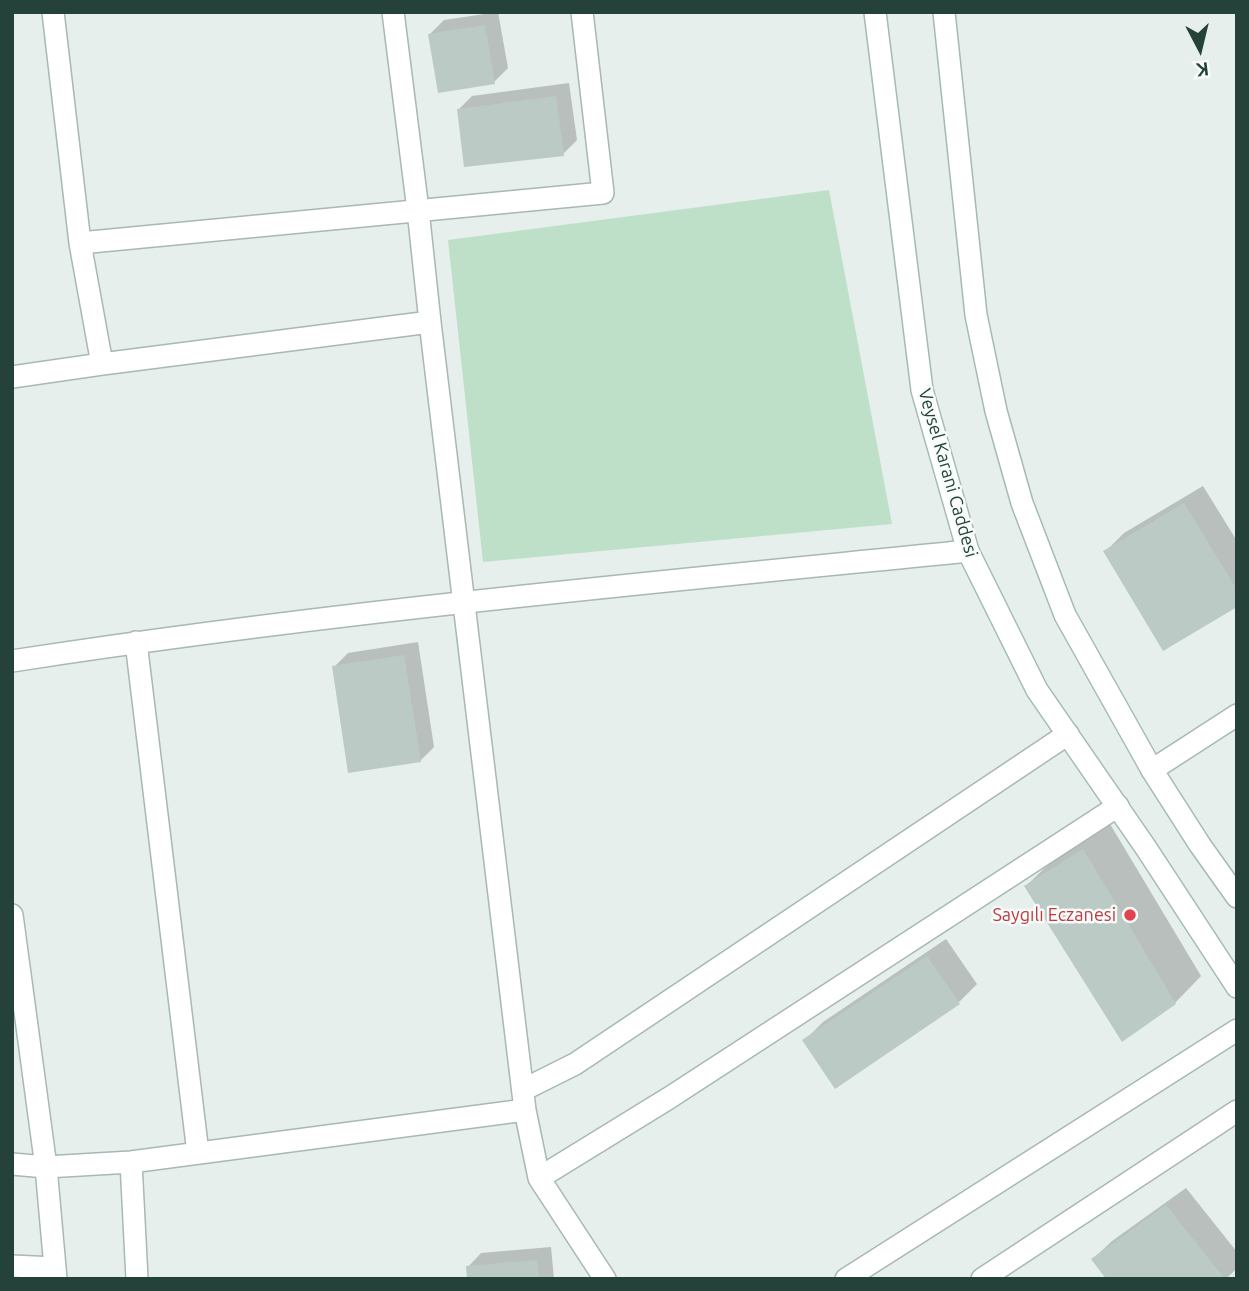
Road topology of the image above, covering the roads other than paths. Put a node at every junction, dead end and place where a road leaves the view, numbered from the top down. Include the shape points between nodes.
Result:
1 (53, 12) edge
2 (393, 12) edge
3 (582, 12) edge
4 (875, 12) edge
5 (944, 12) edge
6 (418, 210) junction
7 (80, 243) junction
8 (430, 322) junction
9 (102, 364) junction
10 (12, 377) edge
11 (968, 551) junction
12 (464, 602) junction
13 (136, 642) junction
14 (12, 661) edge
15 (1237, 715) edge
16 (1068, 734) junction
17 (1152, 770) junction
18 (1118, 806) junction
19 (1237, 897) edge
20 (12, 915) edge
21 (1237, 987) edge
22 (1237, 1030) edge
23 (524, 1100) junction
24 (1237, 1111) edge
25 (198, 1153) junction
26 (131, 1162) junction
27 (12, 1164) edge
28 (46, 1167) junction
29 (539, 1178) junction
30 (12, 1266) edge
31 (55, 1273) edge
32 (137, 1279) edge
33 (605, 1279) edge
34 (846, 1279) edge
35 (982, 1279) edge

1 - 7 street
2 - 6 street
3 - 6 street via 603,192
4 - 11 street, Veysel Karani Caddesi via 922,390
5 - 17 street via 976,316 996,411 1022,503 1065,615
6 - 7 street
6 - 8 street
7 - 9 street
8 - 9 street
8 - 12 street
9 - 10 street
11 - 12 street
11 - 16 street, Veysel Karani Caddesi via 1037,690
12 - 13 street
12 - 23 street
13 - 14 street
13 - 25 street
15 - 17 street
16 - 18 street, Veysel Karani Caddesi
16 - 23 street
17 - 19 street
18 - 21 street, Veysel Karani Caddesi
18 - 29 street
20 - 28 street
22 - 34 street
23 - 25 street
23 - 29 street
24 - 35 street
25 - 26 street
26 - 28 street
26 - 32 street
27 - 28 street
28 - 31 street
29 - 33 street
30 - 31 street

